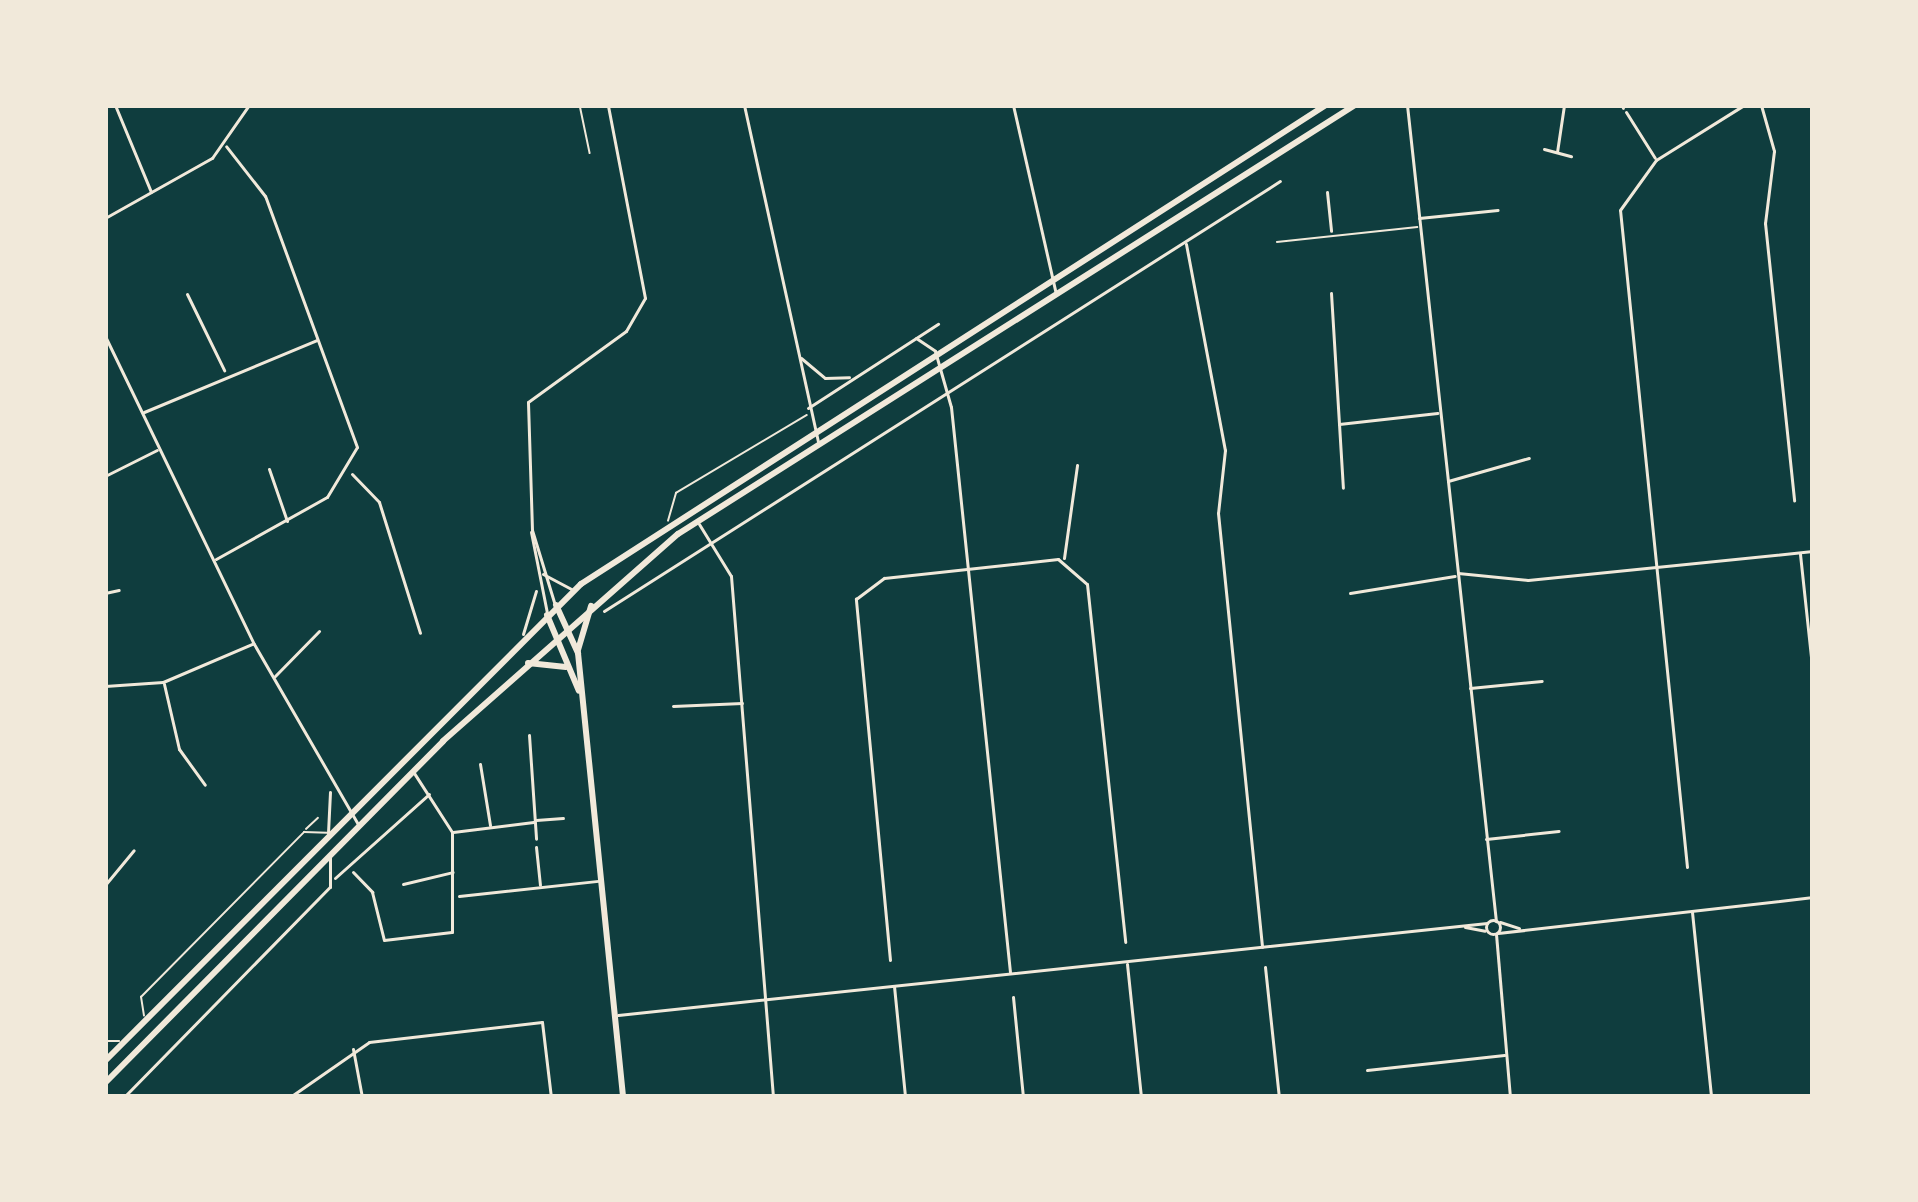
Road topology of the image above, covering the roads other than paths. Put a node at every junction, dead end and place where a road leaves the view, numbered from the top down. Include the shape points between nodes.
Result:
1 (115, 105) edge
2 (249, 105) edge
3 (580, 105) edge
4 (608, 105) edge
5 (745, 105) edge
6 (1013, 105) edge
7 (1326, 105) edge
8 (1355, 105) edge
9 (1407, 105) edge
10 (1564, 105) edge
11 (1744, 105) edge
12 (1761, 105) edge
13 (1624, 108) edge
14 (1262, 145) junction
15 (226, 146) junction
16 (1544, 149) dead end
17 (1557, 152) junction
18 (590, 153) dead end
19 (1571, 156) dead end
20 (1270, 157) junction
21 (1656, 160) junction
22 (1280, 181) dead end
23 (1328, 192) dead end
24 (151, 193) junction
25 (1498, 210) dead end
26 (105, 218) edge
27 (1419, 218) junction
28 (1420, 227) junction
29 (1331, 231) dead end
30 (1185, 242) junction
31 (1277, 242) dead end
32 (1048, 280) junction
33 (1330, 293) dead end
34 (188, 294) dead end
35 (1057, 294) junction
36 (938, 324) dead end
37 (105, 336) edge
38 (916, 338) junction
39 (319, 339) junction
40 (108, 349) edge
41 (935, 351) junction
42 (800, 357) junction
43 (940, 364) junction
44 (225, 372) junction
45 (856, 376) junction
46 (947, 393) junction
47 (807, 412) junction
48 (1439, 412) junction
49 (143, 413) junction
50 (1336, 424) junction
51 (811, 430) junction
52 (818, 443) junction
53 (159, 449) junction
54 (1528, 458) dead end
55 (1077, 465) dead end
56 (269, 469) dead end
57 (350, 473) junction
58 (105, 476) edge
59 (1446, 481) junction
60 (1343, 488) dead end
61 (1795, 500) dead end
62 (668, 520) junction
63 (697, 520) junction
64 (287, 522) junction
65 (532, 530) junction
66 (712, 542) junction
67 (1813, 550) edge
68 (1800, 552) junction
69 (216, 559) junction
70 (1064, 560) junction
71 (1656, 566) junction
72 (968, 569) junction
73 (542, 573) junction
74 (1456, 575) junction
75 (536, 589) junction
76 (119, 590) dead end
77 (574, 590) junction
78 (105, 593) edge
79 (1350, 593) dead end
80 (592, 602) junction
81 (556, 605) junction
82 (604, 611) dead end
83 (547, 613) junction
84 (566, 623) junction
85 (320, 631) dead end
86 (420, 632) dead end
87 (556, 633) junction
88 (524, 634) junction
89 (254, 644) junction
90 (578, 653) junction
91 (526, 663) junction
92 (569, 669) junction
93 (274, 676) junction
94 (1813, 676) edge
95 (1542, 681) dead end
96 (164, 682) junction
97 (105, 686) edge
98 (1468, 688) junction
99 (580, 694) junction
100 (744, 703) junction
101 (673, 706) dead end
102 (530, 735) dead end
103 (480, 764) dead end
104 (412, 771) junction
105 (205, 785) dead end
106 (330, 790) junction
107 (430, 793) junction
108 (347, 813) junction
109 (318, 818) dead end
110 (563, 818) dead end
111 (534, 821) junction
112 (358, 824) junction
113 (490, 827) junction
114 (1559, 831) dead end
115 (304, 832) junction
116 (452, 832) junction
117 (328, 833) junction
118 (536, 839) dead end
119 (1484, 839) junction
120 (536, 847) dead end
121 (134, 850) dead end
122 (330, 854) junction
123 (1687, 867) dead end
124 (352, 872) junction
125 (454, 872) junction
126 (332, 878) junction
127 (600, 881) junction
128 (403, 884) dead end
129 (105, 885) edge
130 (540, 887) junction
131 (456, 896) junction
132 (1813, 897) edge
133 (1692, 910) junction
134 (1492, 922) junction
135 (1463, 926) junction
136 (1521, 928) junction
137 (1488, 932) junction
138 (1497, 933) junction
139 (1125, 942) dead end
140 (1262, 947) junction
141 (1496, 952) junction
142 (890, 960) dead end
143 (1127, 962) junction
144 (1265, 967) dead end
145 (1010, 974) junction
146 (894, 986) junction
147 (1012, 998) dead end
148 (763, 1000) junction
149 (614, 1016) junction
150 (145, 1019) junction
151 (105, 1041) edge
152 (124, 1041) junction
153 (353, 1048) junction
154 (1506, 1055) junction
155 (105, 1060) edge
156 (1367, 1070) dead end
157 (105, 1083) edge
158 (124, 1097) edge
159 (290, 1097) edge
160 (362, 1097) edge
161 (551, 1097) edge
162 (623, 1097) edge
163 (773, 1097) edge
164 (905, 1097) edge
165 (1023, 1097) edge
166 (1142, 1097) edge
167 (1279, 1097) edge
168 (1510, 1097) edge
169 (1712, 1097) edge

1 - 24 street
2 - 15 street
3 - 18 lane
4 - 65 street via 645,298 626,331 532,392
5 - 42 street
6 - 32 street
7 - 14 main road
8 - 20 main road
9 - 27 street
10 - 17 street
11 - 21 street
12 - 61 street via 1774,151 1765,218
13 - 21 street
14 - 20 main road
14 - 32 main road
15 - 24 street
15 - 39 street via 261,188
16 - 17 street
17 - 19 street
20 - 35 main road
21 - 71 street via 1619,221
22 - 30 street
23 - 29 street
24 - 26 street
25 - 27 street
27 - 28 street
28 - 31 lane
28 - 48 street
30 - 46 street
30 - 140 street via 1225,450 1217,513
32 - 35 street
32 - 41 main road
33 - 50 street via 1341,343
34 - 44 street
35 - 43 main road
36 - 38 street
37 - 40 street
38 - 41 street
38 - 45 street
39 - 44 street
39 - 57 street via 357,439
40 - 49 street
41 - 43 street
41 - 51 main road
42 - 45 street via 825,378
42 - 47 street
43 - 46 street
43 - 52 main road
44 - 49 street
45 - 47 street
46 - 66 street
46 - 72 street
47 - 51 street
47 - 62 lane via 676,493
48 - 50 street
48 - 59 street
49 - 53 street
50 - 60 street
51 - 52 street
51 - 62 main road
52 - 63 main road
53 - 58 street
53 - 69 street
54 - 59 street
55 - 70 street
56 - 64 street
57 - 64 street
57 - 86 street via 376,497
59 - 74 street
62 - 77 main road
63 - 66 street
63 - 80 main road
64 - 69 street
65 - 73 street
65 - 75 street
66 - 82 street
66 - 100 street via 731,576
67 - 68 street
68 - 71 street
68 - 94 street
69 - 89 street
70 - 72 street
70 - 139 street via 1089,591
71 - 74 street via 1528,580
71 - 123 street
72 - 142 street via 884,578 854,604
72 - 145 street
73 - 77 street
73 - 81 street
74 - 79 street
74 - 98 street
75 - 83 street
75 - 88 street
76 - 78 street
77 - 81 main road
80 - 84 main road
80 - 90 main road
81 - 83 main road
81 - 84 main road
83 - 87 main road
83 - 88 main road
84 - 87 main road
84 - 90 main road
85 - 93 street
87 - 91 main road
87 - 92 main road
88 - 108 main road
89 - 93 street
89 - 96 street
90 - 99 main road
91 - 92 main road
91 - 104 main road
92 - 99 main road
93 - 106 street
95 - 98 street
96 - 97 street
96 - 105 street via 178,748
98 - 119 street
99 - 127 main road
100 - 101 street
100 - 148 street
102 - 111 street
103 - 113 street
104 - 107 street
104 - 112 main road
106 - 108 street
106 - 117 street
107 - 116 street
107 - 124 street
108 - 112 street
108 - 117 main road
109 - 115 lane
110 - 111 street
111 - 113 street
111 - 118 street
112 - 122 main road
113 - 116 street
114 - 119 street
115 - 117 lane
115 - 150 lane via 141,997
116 - 125 street
117 - 150 main road
119 - 134 street
120 - 130 street
121 - 129 street
122 - 126 street
122 - 157 main road
124 - 126 street
124 - 131 street via 389,943 450,934
125 - 128 street
125 - 131 street
126 - 158 street
127 - 130 street
127 - 149 main road
130 - 131 street
132 - 133 street
133 - 136 street
133 - 169 street
134 - 135 street
134 - 136 street
134 - 137 street
134 - 138 street
135 - 137 street
135 - 140 street
136 - 138 street
137 - 138 street
137 - 141 street
138 - 141 street
140 - 143 street
141 - 154 street
143 - 145 street
143 - 166 street
144 - 167 street
145 - 146 street
146 - 148 street
146 - 164 street
147 - 165 street
148 - 149 street
148 - 163 street
149 - 162 main road
150 - 152 main road
151 - 152 lane
152 - 155 main road
153 - 159 street
153 - 160 street
153 - 161 street via 542,1022
154 - 156 street
154 - 168 street

